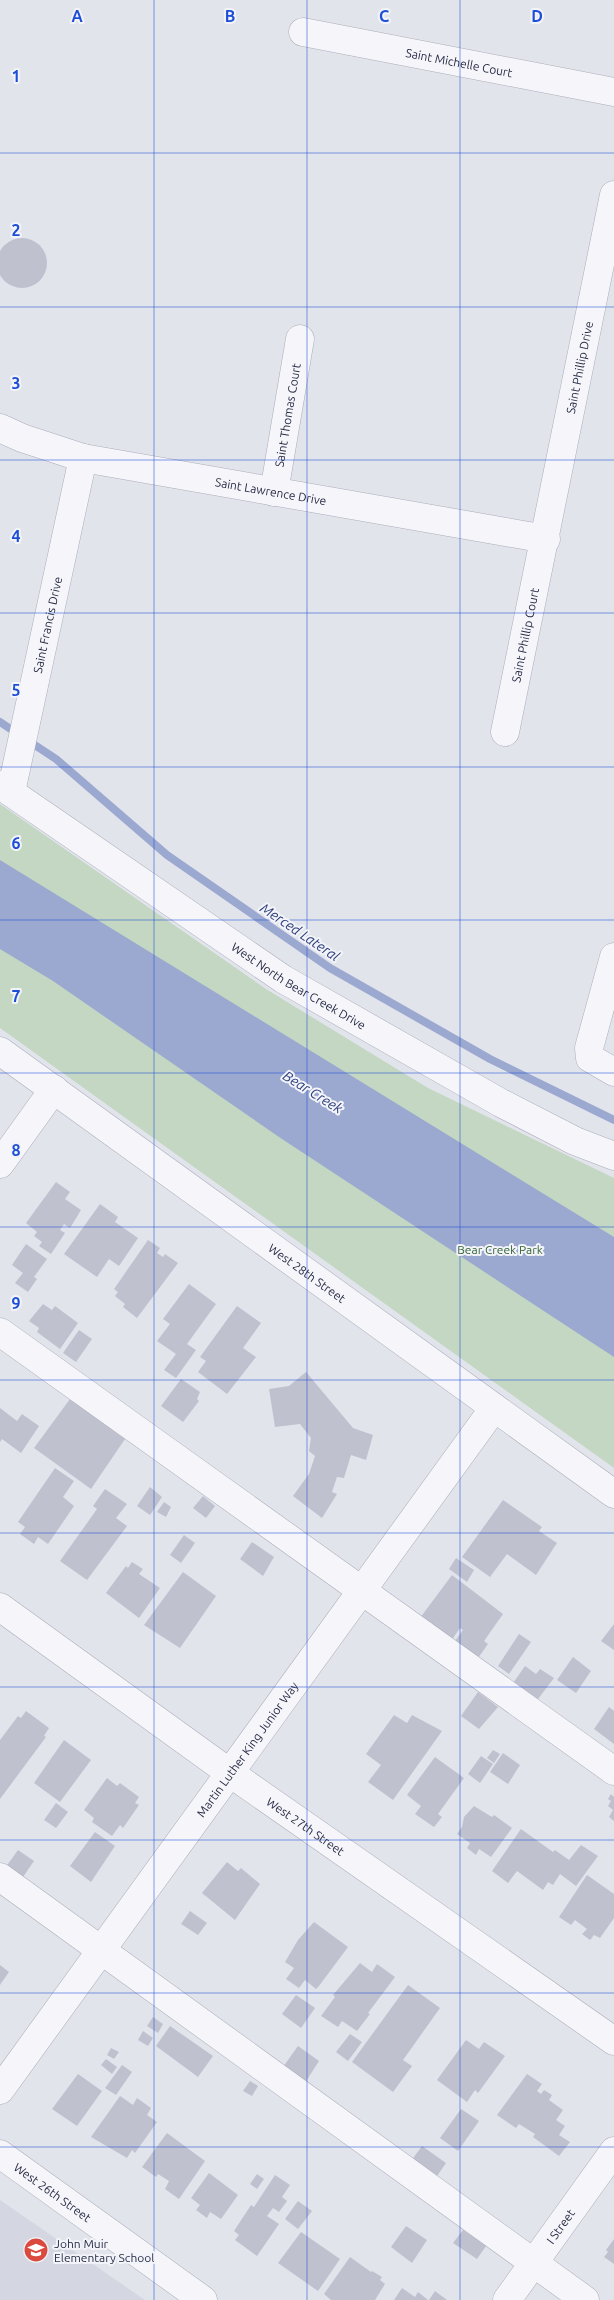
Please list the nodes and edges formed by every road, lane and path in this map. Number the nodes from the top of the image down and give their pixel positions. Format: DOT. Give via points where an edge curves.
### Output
graph roads {
  1 [pos="303,32"];
  2 [pos="614,92"];
  3 [pos="614,195"];
  4 [pos="300,338"];
  5 [pos="0,428"];
  6 [pos="82,458"];
  7 [pos="274,492"];
  8 [pos="546,539"];
  9 [pos="505,732"];
  10 [pos="8,783"];
  11 [pos="614,957"];
  12 [pos="0,1052"];
  13 [pos="614,1072"];
  14 [pos="54,1089"];
  15 [pos="614,1156"];
  16 [pos="0,1164"];
  17 [pos="0,1332"];
  18 [pos="494,1408"];
  19 [pos="614,1494"];
  20 [pos="362,1590"];
  21 [pos="0,1607"];
  22 [pos="614,1771"];
  23 [pos="230,1773"];
  24 [pos="0,1877"];
  25 [pos="102,1950"];
  26 [pos="614,2041"];
  27 [pos="0,2090"];
  28 [pos="614,2151"];
  29 [pos="0,2154"];
  30 [pos="533,2263"];
  31 [pos="203,2300"];
  32 [pos="507,2300"];
  33 [pos="585,2300"];
  1 -- 2 [label="street, Saint Michelle Court"];
  3 -- 8 [label="street, Saint Phillip Drive"];
  4 -- 7 [label="street, Saint Thomas Court"];
  5 -- 6 [label="street, Saint Lawrence Drive"];
  6 -- 7 [label="street, Saint Lawrence Drive"];
  6 -- 10 [label="street, Saint Francis Drive"];
  7 -- 8 [label="street, Saint Lawrence Drive"];
  8 -- 9 [label="street, Saint Phillip Court"];
  10 -- 15 [label="street, West North Bear Creek Drive" via="283,979 501,1103 575,1141"];
  11 -- 13 [label="street" via="589,1048 590,1058"];
  12 -- 14 [label="street, West 28th Street"];
  14 -- 16 [label="street"];
  14 -- 18 [label="street, West 28th Street"];
  17 -- 20 [label="street"];
  18 -- 19 [label="street, West 28th Street"];
  18 -- 20 [label="street, Martin Luther King Junior Way"];
  20 -- 22 [label="street"];
  20 -- 23 [label="street, Martin Luther King Junior Way"];
  21 -- 23 [label="street, West 27th Street"];
  23 -- 25 [label="street, Martin Luther King Junior Way"];
  23 -- 26 [label="street, West 27th Street"];
  24 -- 25 [label="street"];
  25 -- 27 [label="street, Martin Luther King Junior Way"];
  25 -- 30 [label="street"];
  28 -- 30 [label="street, I Street"];
  29 -- 31 [label="street, West 26th Street"];
  30 -- 32 [label="street, I Street"];
  30 -- 33 [label="street"];
}
